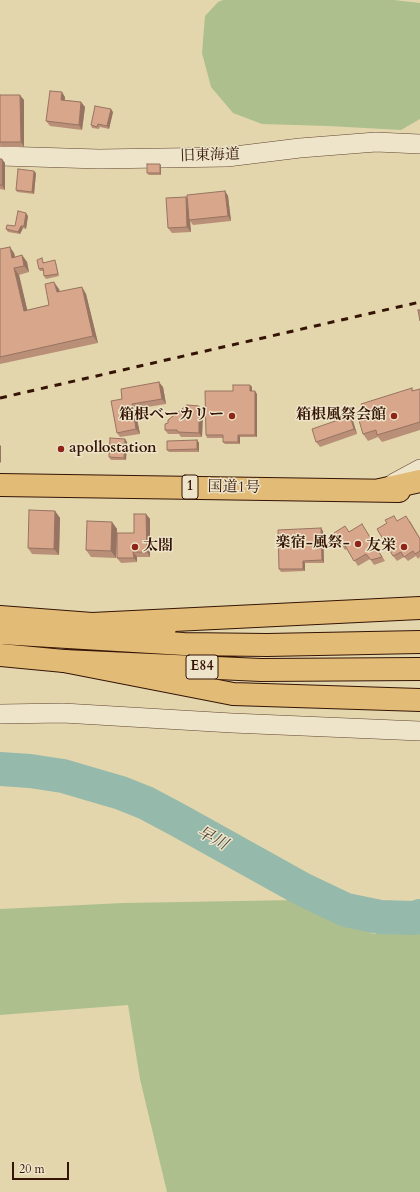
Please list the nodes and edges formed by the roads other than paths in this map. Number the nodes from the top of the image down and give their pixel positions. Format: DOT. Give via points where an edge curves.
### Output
graph roads {
  1 [pos="420,144"];
  2 [pos="0,156"];
  3 [pos="420,468"];
  4 [pos="420,480"];
  5 [pos="0,485"];
  6 [pos="380,490"];
  7 [pos="420,492"];
  8 [pos="420,608"];
  9 [pos="0,617"];
  10 [pos="93,631"];
  11 [pos="0,634"];
  12 [pos="420,642"];
  13 [pos="0,655"];
  14 [pos="64,661"];
  15 [pos="420,669"];
  16 [pos="420,700"];
  17 [pos="0,714"];
  18 [pos="420,731"];
  1 -- 2 [label="street, 旧東海道" via="376,142 300,148 227,158 99,159"];
  3 -- 6 [label="street"];
  4 -- 6 [label="highway"];
  5 -- 6 [label="highway, 国道1号 / 1"];
  6 -- 7 [label="highway, 国道1号 / 1"];
  8 -- 10 [label="highway"];
  9 -- 10 [label="highway"];
  10 -- 11 [label="highway"];
  10 -- 12 [label="highway" via="261,634 340,644"];
  13 -- 14 [label="highway"];
  14 -- 15 [label="highway, E84" via="262,670"];
  14 -- 16 [label="highway" via="233,694"];
  17 -- 18 [label="street" via="63,713"];
}
